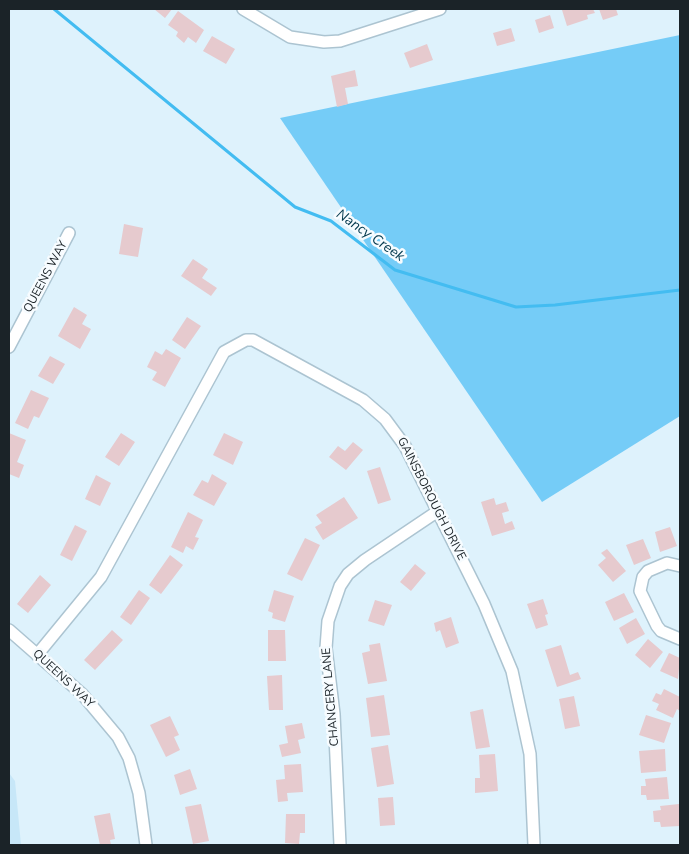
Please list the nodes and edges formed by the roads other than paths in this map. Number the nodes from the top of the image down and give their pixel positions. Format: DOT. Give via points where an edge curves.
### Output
graph roads {
  1 [pos="243,9"];
  2 [pos="440,9"];
  3 [pos="69,233"];
  4 [pos="9,348"];
  5 [pos="438,510"];
  6 [pos="680,566"];
  7 [pos="9,630"];
  8 [pos="680,637"];
  9 [pos="38,655"];
  10 [pos="146,845"];
  11 [pos="340,845"];
  12 [pos="534,845"];
  1 -- 2 [label="street" via="290,37 324,42 340,41"];
  3 -- 4 [label="street, QUEENS WAY"];
  5 -- 9 [label="street, GAINSBOROUGH DRIVE" via="405,446 386,419 363,400 271,349 246,340 224,352 100,577"];
  5 -- 11 [label="street, CHANCERY LANE" via="358,565 334,598 326,648 334,714"];
  5 -- 12 [label="street, GAINSBOROUGH DRIVE" via="484,604 512,671 530,754"];
  6 -- 8 [label="street" via="667,564 648,571 640,591 661,631"];
  7 -- 9 [label="street, QUEENS WAY"];
  9 -- 10 [label="street, QUEENS WAY" via="82,694 118,737 129,758 139,793"];
}
